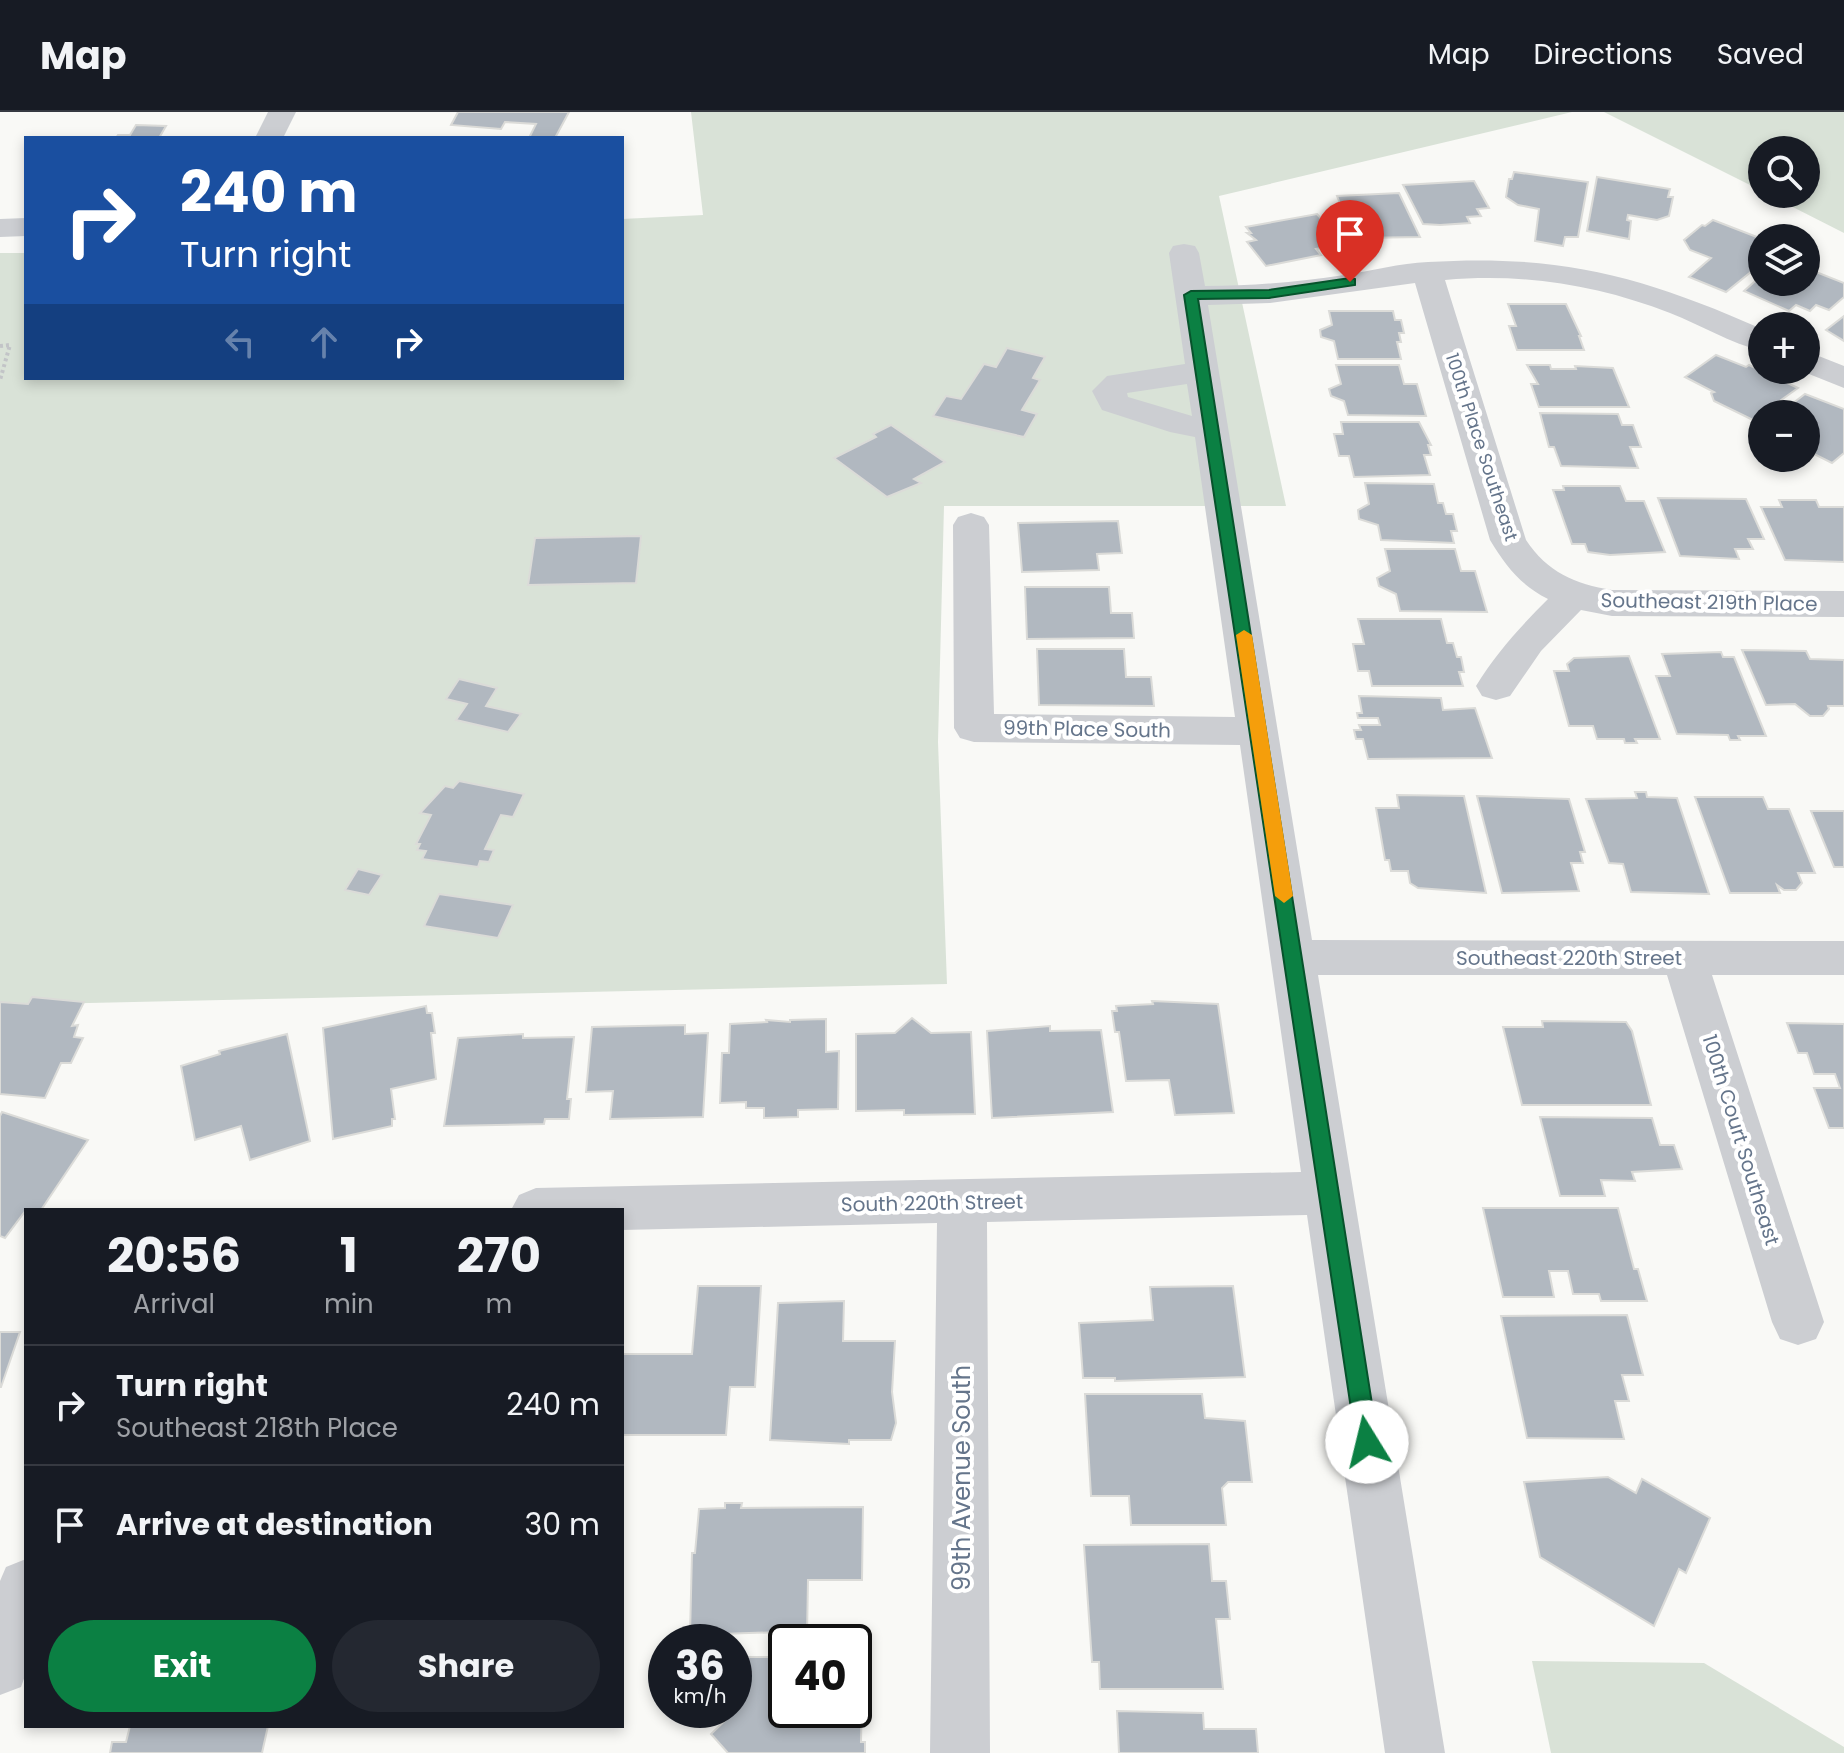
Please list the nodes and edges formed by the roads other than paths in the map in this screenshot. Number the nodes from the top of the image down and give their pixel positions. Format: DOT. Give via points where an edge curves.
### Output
graph roads {
  1 [pos="282,112"];
  2 [pos="270,136"];
  3 [pos="24,227"];
  4 [pos="0,228"];
  5 [pos="1427,271"];
  6 [pos="1748,335"];
  7 [pos="1820,367"];
  8 [pos="1203,372"];
  9 [pos="1844,378"];
  10 [pos="1212,429"];
  11 [pos="971,525"];
  12 [pos="1573,596"];
  13 [pos="1844,604"];
  14 [pos="1496,686"];
  15 [pos="1259,731"];
  16 [pos="1294,957"];
  17 [pos="1684,958"];
  18 [pos="1844,958"];
  19 [pos="1328,1193"];
  20 [pos="962,1203"];
  21 [pos="624,1209"];
  22 [pos="1798,1322"];
  23 [pos="24,1593"];
  24 [pos="0,1666"];
  25 [pos="960,1753"];
  26 [pos="1415,1753"];
  1 -- 2 [label="street"];
  3 -- 4 [label="street"];
  5 -- 6 [label="street" via="1491,268 1609,282 1674,301"];
  5 -- 8 [label="street" via="1269,294 1187,274"];
  5 -- 12 [label="street, 100th Place Southeast" via="1508,540 1523,564"];
  7 -- 9 [label="street"];
  8 -- 10 [label="street"];
  8 -- 10 [label="street" via="1119,383 1109,391 1114,403"];
  10 -- 15 [label="street"];
  11 -- 15 [label="street, 99th Place South" via="974,728"];
  12 -- 13 [label="street, Southeast 219th Place" via="1612,603"];
  12 -- 14 [label="street" via="1527,642"];
  15 -- 16 [label="street"];
  16 -- 17 [label="street, Southeast 220th Street"];
  16 -- 19 [label="street"];
  17 -- 18 [label="street, Southeast 220th Street"];
  17 -- 22 [label="street, 100th Court Southeast"];
  19 -- 20 [label="street, South 220th Street"];
  19 -- 26 [label="street"];
  20 -- 21 [label="street, South 220th Street"];
  20 -- 25 [label="street, 99th Avenue South"];
  23 -- 24 [label="street"];
}
